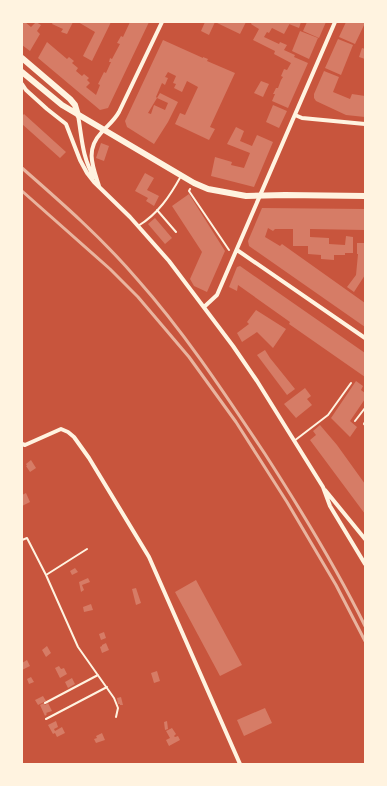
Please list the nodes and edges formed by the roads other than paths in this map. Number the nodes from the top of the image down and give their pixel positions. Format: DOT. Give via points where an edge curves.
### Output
graph roads {
  1 [pos="162,22"];
  2 [pos="336,22"];
  3 [pos="22,58"];
  4 [pos="22,72"];
  5 [pos="22,84"];
  6 [pos="78,115"];
  7 [pos="295,115"];
  8 [pos="365,124"];
  9 [pos="104,130"];
  10 [pos="181,175"];
  11 [pos="100,186"];
  12 [pos="261,196"];
  13 [pos="365,196"];
  14 [pos="157,210"];
  15 [pos="138,226"];
  16 [pos="176,232"];
  17 [pos="236,252"];
  18 [pos="204,307"];
  19 [pos="365,338"];
  20 [pos="350,383"];
  21 [pos="365,408"];
  22 [pos="355,421"];
  23 [pos="294,441"];
  24 [pos="22,444"];
  25 [pos="323,487"];
  26 [pos="365,539"];
  27 [pos="365,564"];
  28 [pos="240,764"];
  1 -- 9 [label="street" via="119,112"];
  2 -- 7 [label="street"];
  3 -- 6 [label="main road" via="70,99"];
  4 -- 6 [label="main road"];
  5 -- 11 [label="street" via="46,109 66,124 87,174"];
  6 -- 9 [label="main road"];
  6 -- 11 [label="street" via="87,166"];
  7 -- 8 [label="street" via="302,118"];
  7 -- 12 [label="street"];
  9 -- 10 [label="main road"];
  9 -- 11 [label="street" via="95,140 91,153 91,163"];
  10 -- 12 [label="main road" via="208,188"];
  10 -- 14 [label="lane" via="163,205"];
  11 -- 15 [label="street"];
  12 -- 13 [label="main road"];
  12 -- 17 [label="street"];
  14 -- 15 [label="lane"];
  14 -- 16 [label="lane"];
  15 -- 18 [label="street"];
  17 -- 18 [label="street" via="217,295"];
  17 -- 19 [label="street"];
  18 -- 23 [label="street" via="233,346"];
  20 -- 23 [label="lane" via="328,416"];
  21 -- 22 [label="lane"];
  23 -- 25 [label="street"];
  24 -- 28 [label="street" via="62,429 74,438 89,458 150,556"];
  25 -- 26 [label="street"];
  25 -- 27 [label="street" via="330,506"];
}
